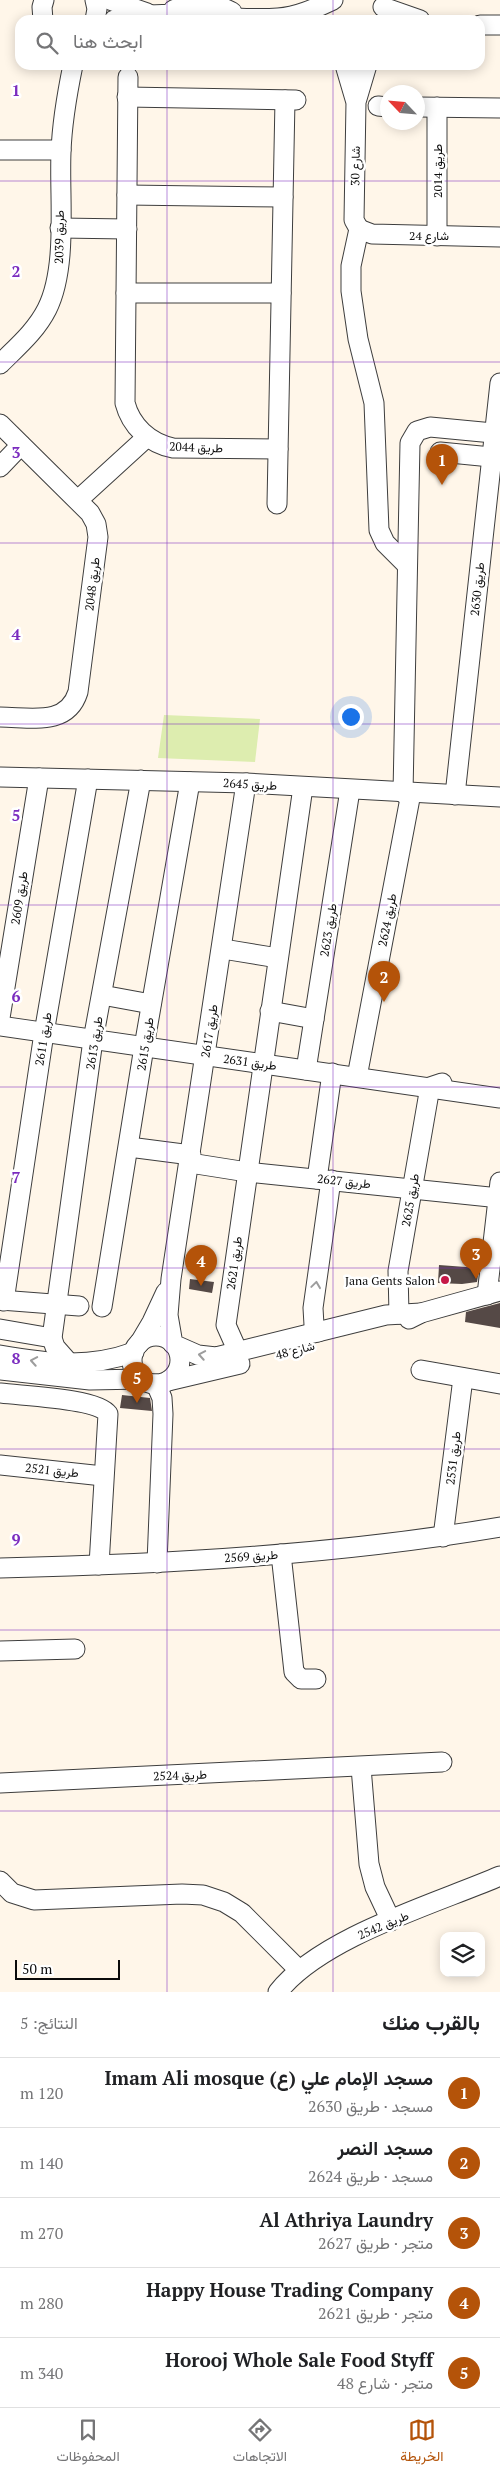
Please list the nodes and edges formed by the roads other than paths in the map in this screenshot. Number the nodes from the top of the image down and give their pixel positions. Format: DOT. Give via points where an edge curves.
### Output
graph roads {
  1 [pos="44,0"];
  2 [pos="95,0"];
  3 [pos="110,0"];
  4 [pos="333,0"];
  5 [pos="383,9"];
  6 [pos="155,14"];
  7 [pos="43,15"];
  8 [pos="96,15"];
  9 [pos="148,15"];
  10 [pos="178,15"];
  11 [pos="294,15"];
  12 [pos="326,15"];
  13 [pos="403,15"];
  14 [pos="485,25"];
  15 [pos="500,25"];
  16 [pos="62,70"];
  17 [pos="71,70"];
  18 [pos="346,70"];
  19 [pos="366,70"];
  20 [pos="128,77"];
  21 [pos="67,90"];
  22 [pos="127,98"];
  23 [pos="356,102"];
  24 [pos="425,107"];
  25 [pos="437,107"];
  26 [pos="500,108"];
  27 [pos="0,150"];
  28 [pos="61,150"];
  29 [pos="127,195"];
  30 [pos="283,197"];
  31 [pos="60,228"];
  32 [pos="127,229"];
  33 [pos="359,230"];
  34 [pos="437,236"];
  35 [pos="500,237"];
  36 [pos="126,293"];
  37 [pos="281,293"];
  38 [pos="0,364"];
  39 [pos="500,383"];
  40 [pos="0,424"];
  41 [pos="496,424"];
  42 [pos="147,437"];
  43 [pos="21,445"];
  44 [pos="278,449"];
  45 [pos="440,452"];
  46 [pos="0,467"];
  47 [pos="493,468"];
  48 [pos="78,500"];
  49 [pos="277,504"];
  50 [pos="407,566"];
  51 [pos="0,717"];
  52 [pos="0,777"];
  53 [pos="39,778"];
  54 [pos="88,779"];
  55 [pos="140,780"];
  56 [pos="190,782"];
  57 [pos="246,782"];
  58 [pos="303,787"];
  59 [pos="350,790"];
  60 [pos="407,793"];
  61 [pos="455,795"];
  62 [pos="500,797"];
  63 [pos="222,949"];
  64 [pos="278,958"];
  65 [pos="102,996"];
  66 [pos="151,1004"];
  67 [pos="270,1011"];
  68 [pos="0,1018"];
  69 [pos="314,1019"];
  70 [pos="0,1026"];
  71 [pos="44,1033"];
  72 [pos="93,1040"];
  73 [pos="144,1047"];
  74 [pos="205,1056"];
  75 [pos="262,1064"];
  76 [pos="306,1070"];
  77 [pos="332,1073"];
  78 [pos="358,1076"];
  79 [pos="500,1086"];
  80 [pos="430,1088"];
  81 [pos="500,1098"];
  82 [pos="129,1147"];
  83 [pos="190,1159"];
  84 [pos="247,1172"];
  85 [pos="324,1180"];
  86 [pos="413,1188"];
  87 [pos="499,1193"];
  88 [pos="171,1279"];
  89 [pos="493,1293"];
  90 [pos="2,1301"];
  91 [pos="57,1306"];
  92 [pos="79,1306"];
  93 [pos="102,1307"];
  94 [pos="421,1313"];
  95 [pos="399,1314"];
  96 [pos="0,1329"];
  97 [pos="318,1332"];
  98 [pos="52,1338"];
  99 [pos="173,1344"];
  100 [pos="136,1348"];
  101 [pos="238,1352"];
  102 [pos="0,1355"];
  103 [pos="70,1364"];
  104 [pos="0,1370"];
  105 [pos="420,1370"];
  106 [pos="463,1378"];
  107 [pos="90,1380"];
  108 [pos="155,1381"];
  109 [pos="500,1384"];
  110 [pos="0,1393"];
  111 [pos="80,1402"];
  112 [pos="0,1465"];
  113 [pos="103,1476"];
  114 [pos="500,1527"];
  115 [pos="443,1537"];
  116 [pos="281,1554"];
  117 [pos="157,1563"];
  118 [pos="98,1565"];
  119 [pos="0,1568"];
  120 [pos="74,1649"];
  121 [pos="0,1651"];
  122 [pos="316,1679"];
  123 [pos="442,1762"];
  124 [pos="361,1767"];
  125 [pos="0,1783"];
  126 [pos="500,1876"];
  127 [pos="0,1881"];
  128 [pos="391,1921"];
  129 [pos="299,1970"];
  130 [pos="278,1992"];
  1 -- 7 [label="street"];
  2 -- 8 [label="street"];
  3 -- 6 [label="street"];
  4 -- 11 [label="street"];
  4 -- 12 [label="street"];
  5 -- 13 [label="street"];
  6 -- 9 [label="street"];
  6 -- 10 [label="street"];
  14 -- 15 [label="street"];
  16 -- 21 [label="street, طريق 2039"];
  17 -- 21 [label="street, طريق 2039"];
  18 -- 23 [label="street, شارع 30"];
  19 -- 23 [label="street, شارع 30"];
  20 -- 22 [label="street, طريق 2044"];
  21 -- 28 [label="street, طريق 2039"];
  22 -- 29 [label="street, طريق 2044"];
  22 -- 30 [label="street" via="290,100"];
  23 -- 33 [label="street, شارع 30" via="354,220"];
  24 -- 25 [label="street"];
  25 -- 26 [label="street"];
  25 -- 34 [label="street, طريق 2014"];
  27 -- 28 [label="street"];
  28 -- 31 [label="street, طريق 2039"];
  29 -- 30 [label="street"];
  29 -- 32 [label="street, طريق 2044"];
  30 -- 37 [label="street"];
  31 -- 32 [label="street"];
  31 -- 38 [label="street, طريق 2039" via="59,272 50,302 37,326"];
  32 -- 36 [label="street, طريق 2044"];
  33 -- 34 [label="street, شارع 24" via="372,234"];
  33 -- 50 [label="street" via="351,266 351,291 358,339 374,403 379,530 385,543"];
  34 -- 35 [label="street, شارع 24"];
  36 -- 37 [label="street"];
  36 -- 42 [label="street, طريق 2044" via="126,402 129,416"];
  37 -- 44 [label="street"];
  39 -- 41 [label="street, طريق 2630"];
  40 -- 43 [label="street, طريق 2048"];
  41 -- 47 [label="street, طريق 2630"];
  41 -- 50 [label="street, طريق 2624" via="430,427 417,431 412,437"];
  42 -- 44 [label="street, طريق 2044" via="161,446 173,448"];
  42 -- 48 [label="street"];
  43 -- 46 [label="street"];
  43 -- 48 [label="street, طريق 2048"];
  44 -- 49 [label="street"];
  45 -- 47 [label="street"];
  47 -- 61 [label="street, طريق 2630"];
  48 -- 51 [label="street, طريق 2048" via="96,524 98,537 74,704 65,713 53,717"];
  50 -- 60 [label="street, طريق 2624"];
  52 -- 53 [label="street, طريق 2645"];
  53 -- 54 [label="street, طريق 2645"];
  53 -- 68 [label="street, طريق 2609"];
  54 -- 55 [label="street, طريق 2645"];
  54 -- 71 [label="street, طريق 2611"];
  55 -- 56 [label="street, طريق 2645"];
  55 -- 65 [label="street, طريق 2613"];
  56 -- 57 [label="street, طريق 2645"];
  56 -- 66 [label="street, طريق 2615"];
  57 -- 58 [label="street, طريق 2645"];
  57 -- 63 [label="street, طريق 2617"];
  58 -- 59 [label="street, طريق 2645"];
  58 -- 64 [label="street, طريق 2621"];
  59 -- 60 [label="street, طريق 2645"];
  59 -- 69 [label="street, طريق 2623"];
  60 -- 61 [label="street, طريق 2645"];
  60 -- 78 [label="street, طريق 2624"];
  61 -- 62 [label="street, طريق 2645"];
  63 -- 64 [label="street"];
  63 -- 74 [label="street, طريق 2617"];
  64 -- 67 [label="street, طريق 2621"];
  65 -- 66 [label="street"];
  65 -- 72 [label="street, طريق 2613"];
  66 -- 73 [label="street, طريق 2615"];
  67 -- 69 [label="street"];
  67 -- 75 [label="street, طريق 2621"];
  69 -- 76 [label="street, طريق 2623"];
  70 -- 71 [label="street, طريق 2631"];
  71 -- 72 [label="street, طريق 2631"];
  71 -- 90 [label="street, طريق 2611"];
  72 -- 73 [label="street, طريق 2631"];
  72 -- 91 [label="street, طريق 2613"];
  73 -- 74 [label="street, طريق 2631"];
  73 -- 82 [label="street, طريق 2615"];
  74 -- 75 [label="street, طريق 2631"];
  74 -- 83 [label="street, طريق 2617"];
  75 -- 76 [label="street, طريق 2631"];
  75 -- 84 [label="street, طريق 2621"];
  76 -- 77 [label="street, طريق 2631"];
  77 -- 78 [label="street, طريق 2631"];
  77 -- 85 [label="street"];
  78 -- 80 [label="street, طريق 2631"];
  79 -- 80 [label="street" via="462,1081"];
  80 -- 81 [label="street, طريق 2631"];
  80 -- 86 [label="street, طريق 2625"];
  82 -- 83 [label="street, طريق 2627"];
  82 -- 93 [label="street, طريق 2615"];
  83 -- 84 [label="street, طريق 2627"];
  83 -- 88 [label="street, طريق 2617"];
  84 -- 85 [label="street, طريق 2627"];
  84 -- 101 [label="street, طريق 2621" via="226,1325"];
  85 -- 86 [label="street, طريق 2627"];
  97 -- 85 [label="street, one-way" via="313,1308"];
  86 -- 87 [label="street, طريق 2627"];
  86 -- 95 [label="street, طريق 2625" via="398,1271"];
  87 -- 89 [label="street, طريق 2627"];
  88 -- 99 [label="street, طريق 2617" via="168,1315"];
  88 -- 100 [label="street, طريق 2617" via="152,1322"];
  89 -- 94 [label="street, شارع 48"];
  90 -- 91 [label="street"];
  91 -- 92 [label="street"];
  91 -- 98 [label="street, طريق 2613"];
  94 -- 95 [label="street, شارع 48"];
  94 -- 108 [label="street, شارع 48" via="388,1326"];
  95 -- 97 [label="street, شارع 48"];
  96 -- 98 [label="street"];
  97 -- 101 [label="street, شارع 48"];
  98 -- 103 [label="street" via="54,1347"];
  99 -- 100 [label="street" via="160,1336 152,1336"];
  101 -- 99 [label="street, شارع 48, one-way" via="207,1357"];
  99 -- 108 [label="street" via="178,1350 178,1370"];
  100 -- 103 [label="street" via="108,1360"];
  100 -- 108 [label="street" via="133,1367"];
  103 -- 102 [label="street, one-way"];
  104 -- 107 [label="street, شارع 48"];
  105 -- 106 [label="street"];
  106 -- 109 [label="street"];
  106 -- 115 [label="street, طريق 2531"];
  107 -- 108 [label="street, شارع 48"];
  107 -- 111 [label="street"];
  108 -- 117 [label="street" via="162,1398 163,1414"];
  110 -- 111 [label="street"];
  111 -- 113 [label="street" via="100,1407 108,1414"];
  112 -- 113 [label="street, طريق 2521"];
  113 -- 118 [label="street"];
  114 -- 115 [label="street, طريق 2569"];
  115 -- 116 [label="street, طريق 2569"];
  116 -- 117 [label="street, طريق 2569"];
  116 -- 122 [label="street" via="294,1672 301,1679"];
  117 -- 118 [label="street, طريق 2569"];
  118 -- 119 [label="street, طريق 2569"];
  120 -- 121 [label="street"];
  123 -- 124 [label="street, طريق 2524"];
  124 -- 125 [label="street, طريق 2524"];
  124 -- 128 [label="street" via="369,1864 375,1887"];
  126 -- 128 [label="street, طريق 2542"];
  127 -- 129 [label="street" via="12,1893 34,1900 182,1894 214,1898 242,1913"];
  128 -- 129 [label="street, طريق 2542" via="348,1940"];
  129 -- 130 [label="street, طريق 2542"];
}
